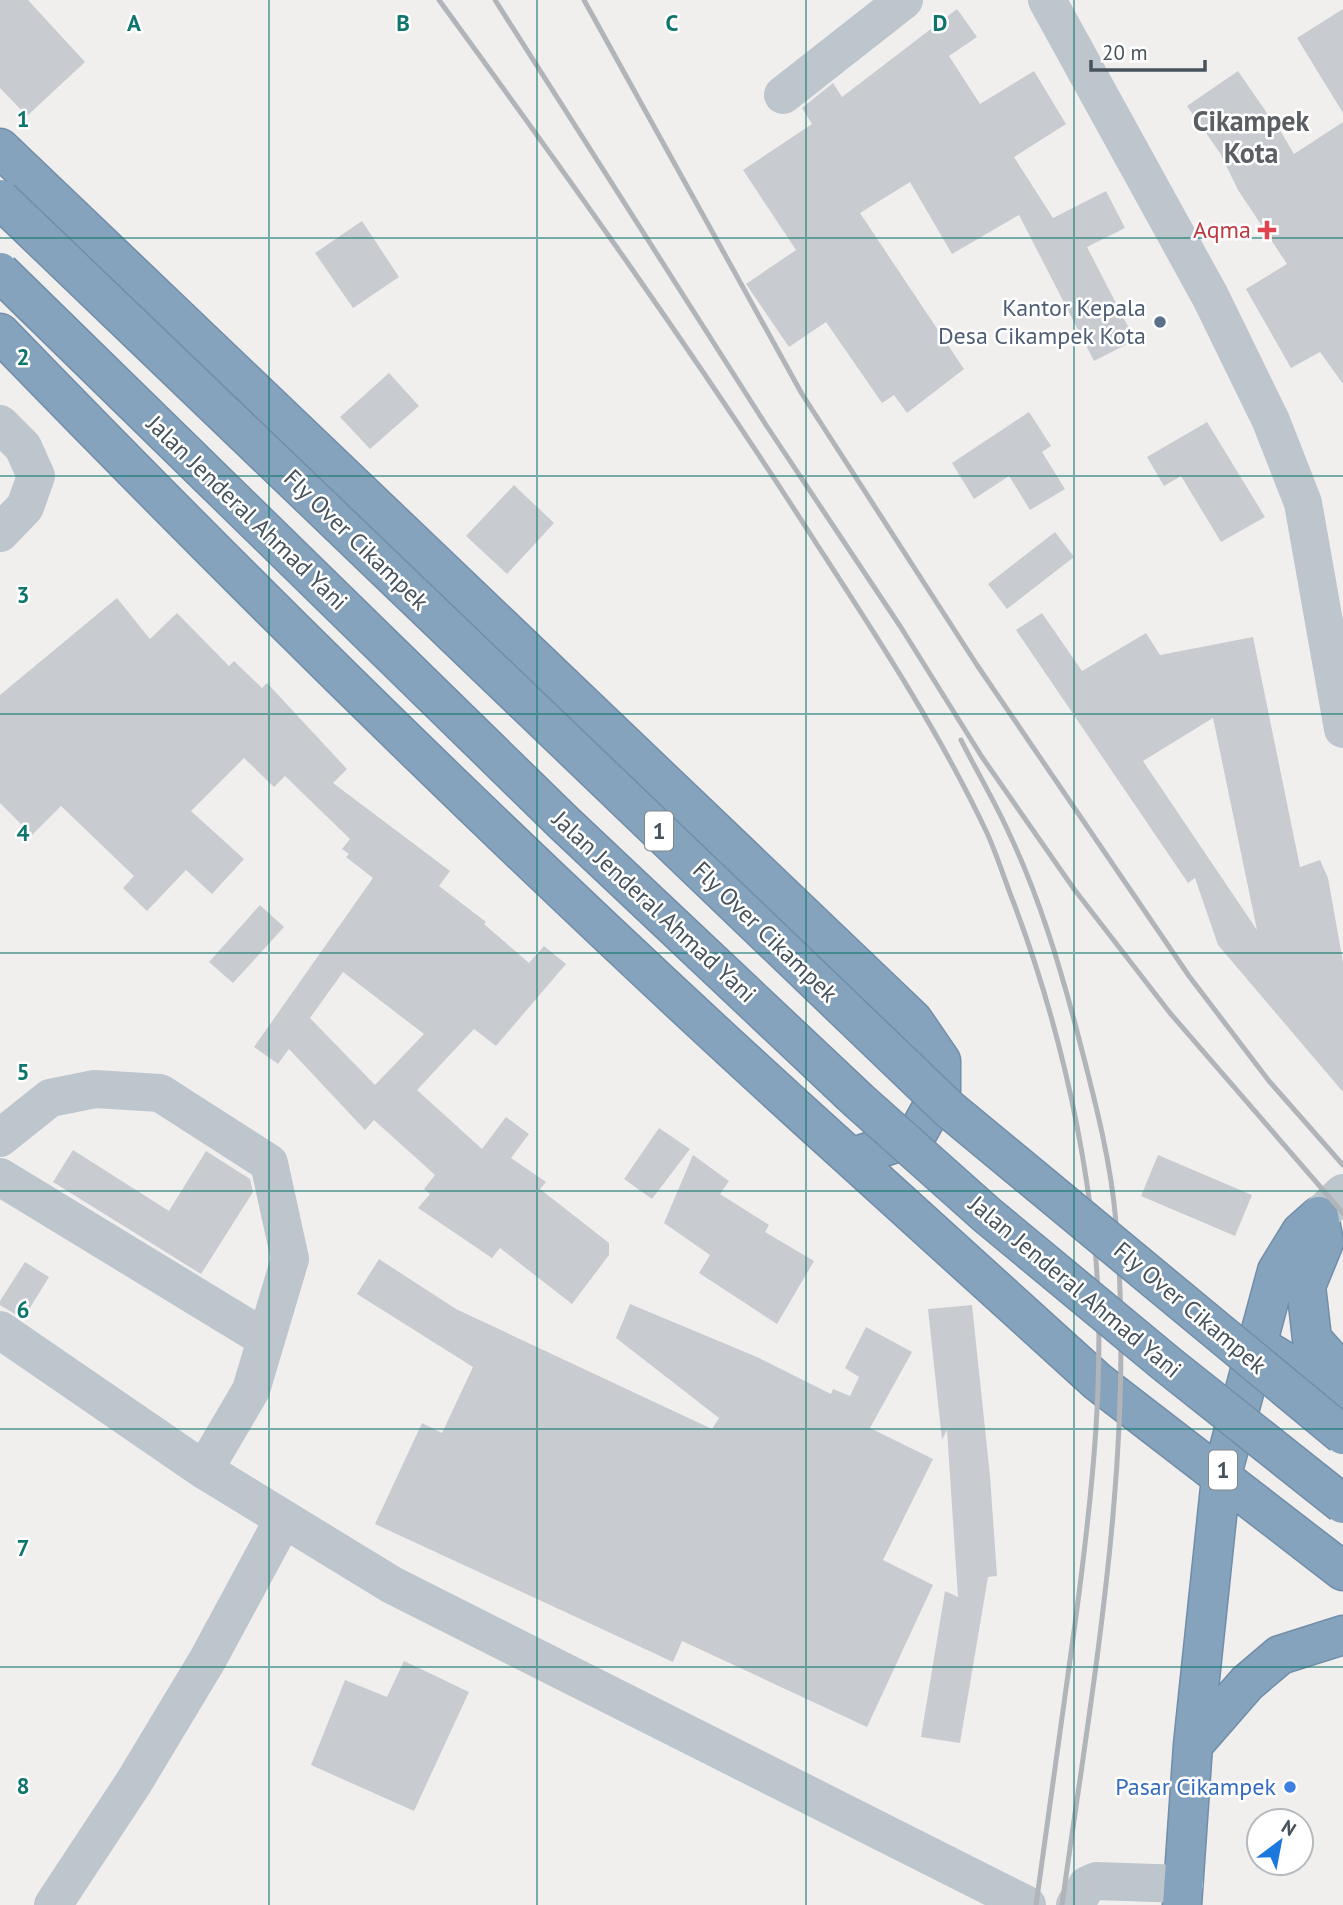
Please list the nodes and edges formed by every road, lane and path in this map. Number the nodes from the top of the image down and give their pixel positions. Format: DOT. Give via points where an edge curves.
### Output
graph roads {
  1 [pos="904,0"];
  2 [pos="1047,0"];
  3 [pos="783,95"];
  4 [pos="0,148"];
  5 [pos="0,199"];
  6 [pos="0,272"];
  7 [pos="0,333"];
  8 [pos="0,424"];
  9 [pos="0,533"];
  10 [pos="1328,560"];
  11 [pos="1343,729"];
  12 [pos="0,1138"];
  13 [pos="851,1158"];
  14 [pos="0,1177"];
  15 [pos="1331,1204"];
  16 [pos="0,1330"];
  17 [pos="266,1339"];
  18 [pos="1256,1344"];
  19 [pos="1343,1374"];
  20 [pos="1343,1397"];
  21 [pos="1343,1434"];
  22 [pos="204,1470"];
  23 [pos="1221,1478"];
  24 [pos="1343,1504"];
  25 [pos="283,1520"];
  26 [pos="1343,1571"];
  27 [pos="1343,1635"];
  28 [pos="1193,1745"];
  29 [pos="1183,1894"];
  30 [pos="53,1905"];
  31 [pos="1027,1905"];
  32 [pos="1075,1905"];
  1 -- 3 [label="street"];
  2 -- 10 [label="street" via="1210,296 1271,421"];
  4 -- 13 [label="highway" via="913,1020 941,1061 942,1091 916,1136"];
  5 -- 21 [label="highway, Fly Over Cikampek / 1, bridge" via="948,1109"];
  6 -- 24 [label="highway, Jalan Jenderal Ahmad Yani / 1, bridge" via="564,823 859,1101 998,1224"];
  7 -- 13 [label="highway" via="193,533 470,803 668,993"];
  8 -- 9 [label="street" via="23,447 36,476 26,507"];
  10 -- 11 [label="street"];
  12 -- 17 [label="street" via="50,1098 95,1089 160,1093 269,1163 290,1259"];
  13 -- 23 [label="highway" via="1098,1382"];
  14 -- 17 [label="street"];
  15 -- 18 [label="highway, 1" via="1301,1232 1277,1271"];
  15 -- 19 [label="highway" via="1324,1242 1306,1286 1312,1339"];
  16 -- 22 [label="street"];
  17 -- 22 [label="street" via="251,1390"];
  18 -- 20 [label="highway"];
  18 -- 23 [label="highway, 1"];
  22 -- 25 [label="street"];
  23 -- 26 [label="highway"];
  23 -- 28 [label="highway, 1"];
  25 -- 30 [label="street" via="208,1659"];
  25 -- 31 [label="street" via="392,1585"];
  27 -- 28 [label="highway" via="1279,1655 1247,1683"];
  28 -- 29 [label="highway, 1"];
  29 -- 32 [label="street" via="1096,1881 1087,1885"];
}
